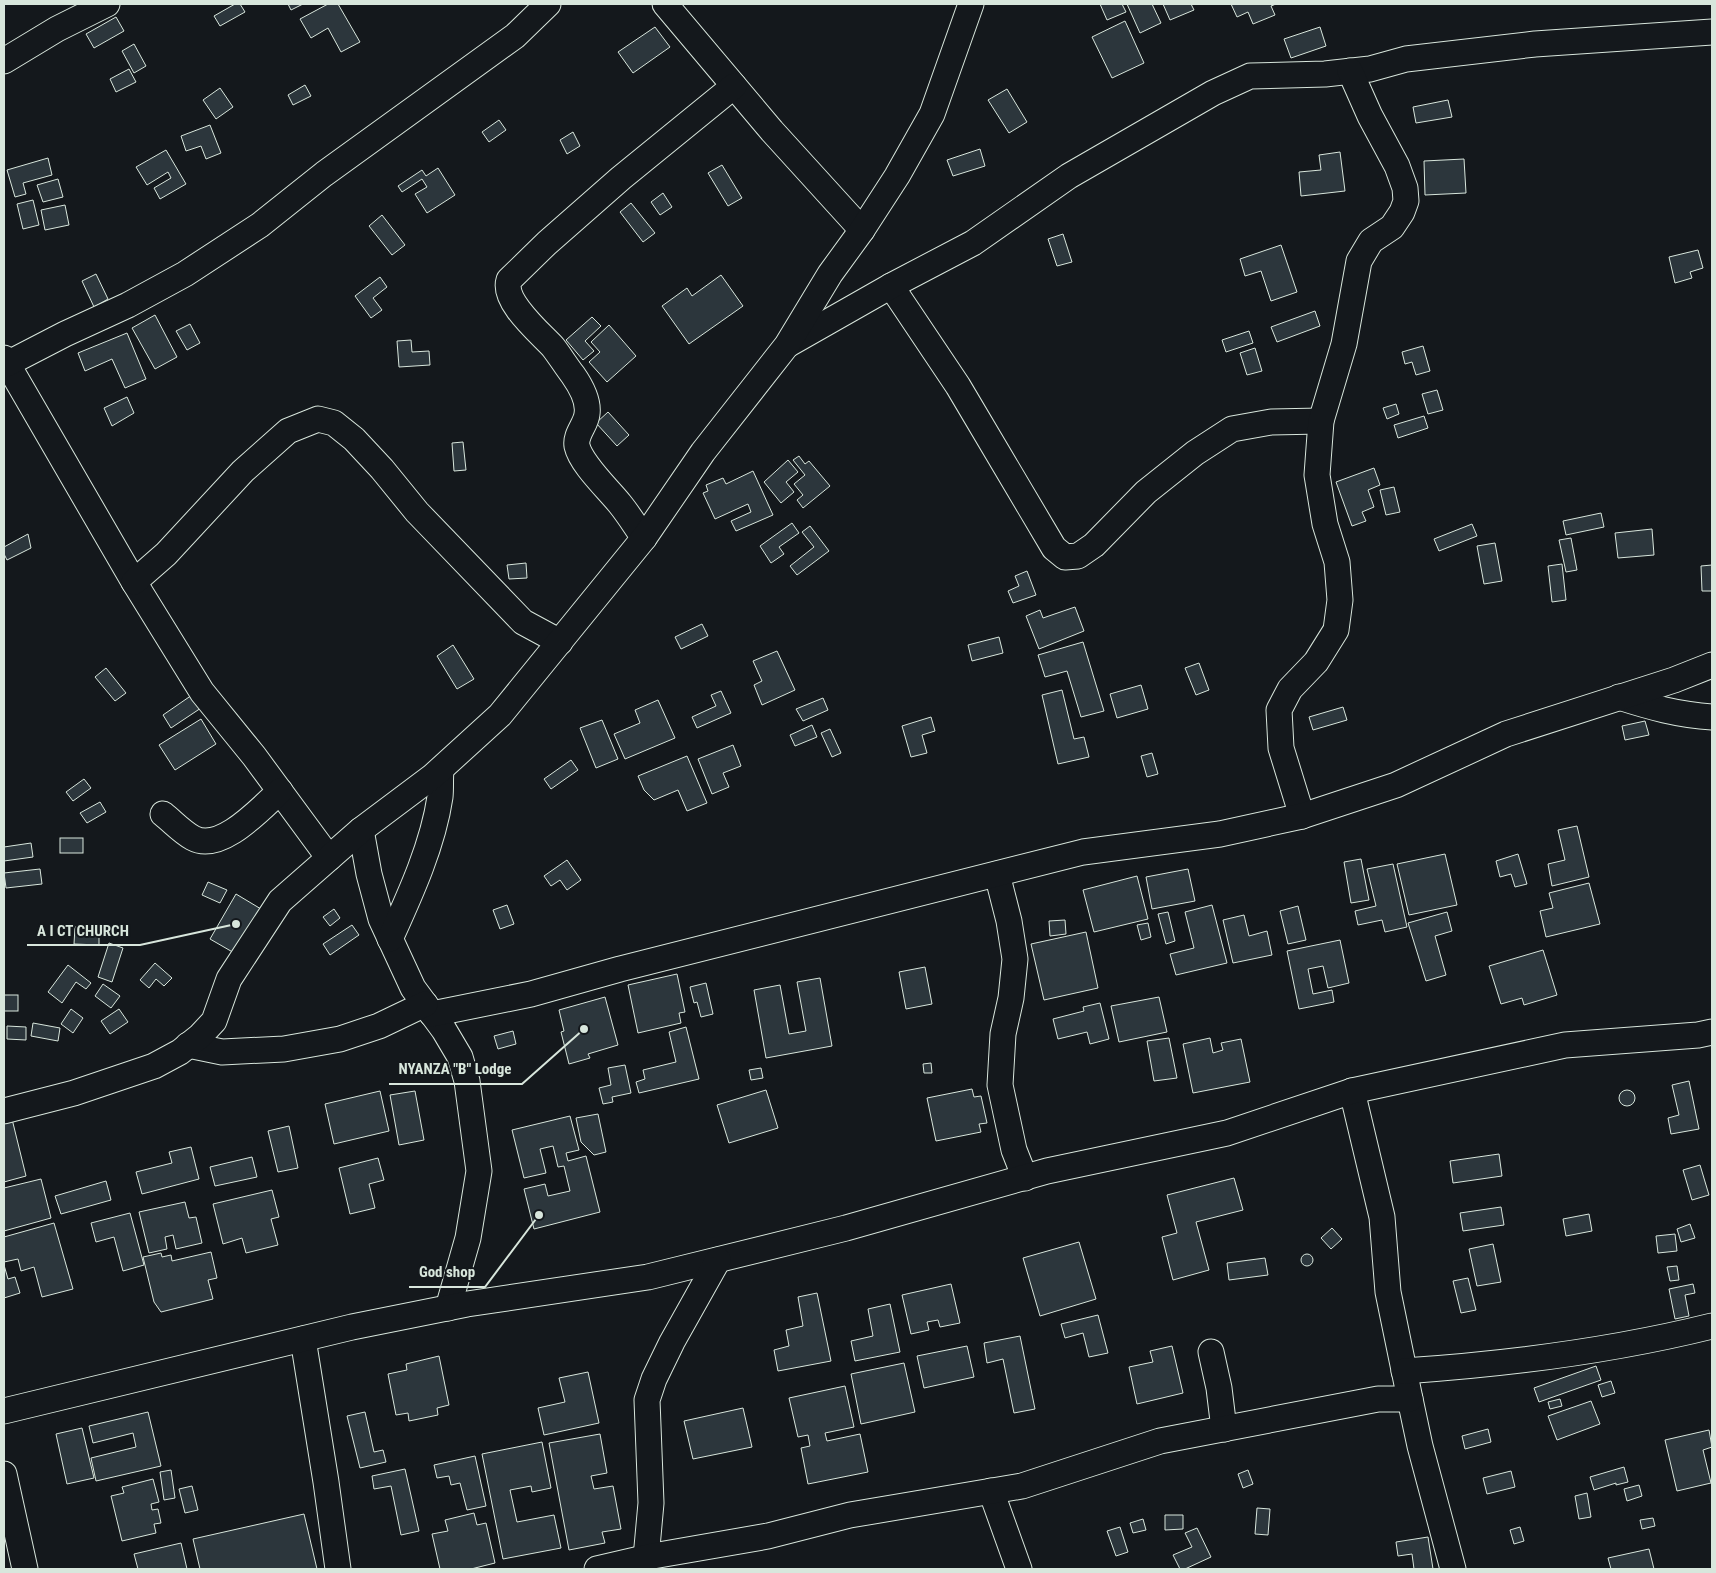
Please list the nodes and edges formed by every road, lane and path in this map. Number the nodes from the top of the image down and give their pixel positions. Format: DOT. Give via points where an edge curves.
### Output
graph roads {
  1 [pos="106,4"];
  2 [pos="548,4"];
  3 [pos="665,4"];
  4 [pos="971,4"];
  5 [pos="1712,32"];
  6 [pos="4,61"];
  7 [pos="1350,71"];
  8 [pos="734,86"];
  9 [pos="862,230"];
  10 [pos="891,286"];
  11 [pos="787,345"];
  12 [pos="5,361"];
  13 [pos="1321,421"];
  14 [pos="644,538"];
  15 [pos="134,582"];
  16 [pos="560,642"];
  17 [pos="1712,665"];
  18 [pos="1619,697"];
  19 [pos="1712,717"];
  20 [pos="441,770"];
  21 [pos="280,791"];
  22 [pos="163,814"];
  23 [pos="1302,816"];
  24 [pos="361,830"];
  25 [pos="329,858"];
  26 [pos="996,874"];
  27 [pos="390,939"];
  28 [pos="428,1009"];
  29 [pos="1712,1032"];
  30 [pos="188,1045"];
  31 [pos="1352,1091"];
  32 [pos="4,1111"];
  33 [pos="1025,1178"];
  34 [pos="718,1260"];
  35 [pos="448,1308"];
  36 [pos="1712,1326"];
  37 [pos="303,1339"];
  38 [pos="1211,1352"];
  39 [pos="1404,1371"];
  40 [pos="1410,1399"];
  41 [pos="4,1411"];
  42 [pos="1224,1429"];
  43 [pos="4,1474"];
  44 [pos="991,1491"];
  45 [pos="651,1561"];
  46 [pos="25,1569"];
  47 [pos="338,1569"];
  48 [pos="597,1569"];
  49 [pos="1019,1569"];
  50 [pos="1453,1569"];
  1 -- 6 [label="street"];
  2 -- 12 [label="street" via="515,36 324,174 260,225 185,274 128,305"];
  3 -- 8 [label="street"];
  4 -- 9 [label="street" via="932,114"];
  5 -- 7 [label="street" via="1535,44 1406,59"];
  7 -- 10 [label="street" via="1242,79 1069,176 973,243"];
  7 -- 13 [label="street" via="1397,166 1406,201 1392,227 1371,241 1358,262 1344,344"];
  8 -- 9 [label="street"];
  8 -- 14 [label="street" via="547,243 509,280 507,286 517,307 578,382 587,414 577,445 584,462"];
  9 -- 11 [label="street" via="830,274"];
  10 -- 11 [label="street"];
  10 -- 13 [label="street" via="958,386 1054,548 1065,556 1078,556 1094,545 1146,492 1196,452 1232,429 1271,422"];
  11 -- 14 [label="street" via="703,452"];
  12 -- 15 [label="street"];
  13 -- 23 [label="street" via="1317,475 1325,524 1337,562 1340,600 1336,630 1316,662 1290,689 1279,710 1281,748"];
  14 -- 16 [label="street"];
  15 -- 16 [label="street" via="166,554 243,471 288,431 318,419 334,424 354,439 417,512 523,622"];
  15 -- 21 [label="street" via="202,692"];
  16 -- 20 [label="street" via="500,715"];
  17 -- 18 [label="street"];
  18 -- 19 [label="street" via="1656,709"];
  18 -- 23 [label="street" via="1506,734 1396,786"];
  20 -- 24 [label="street"];
  20 -- 27 [label="street" via="434,824 422,863"];
  21 -- 22 [label="street" via="224,837 210,842 194,839"];
  21 -- 25 [label="street"];
  23 -- 26 [label="street" via="1220,834 1083,852"];
  24 -- 25 [label="street"];
  24 -- 27 [label="street" via="369,874"];
  25 -- 30 [label="street" via="280,901 229,979 214,1021"];
  26 -- 28 [label="street" via="531,994"];
  26 -- 33 [label="street" via="1015,959 1003,1034 1000,1085 1014,1150"];
  27 -- 28 [label="street" via="413,988"];
  28 -- 30 [label="street" via="340,1039 284,1049 222,1052"];
  28 -- 35 [label="street" via="460,1057 467,1082 479,1171 468,1238"];
  29 -- 31 [label="street" via="1565,1045"];
  30 -- 32 [label="street" via="154,1066 74,1093"];
  31 -- 33 [label="street" via="1227,1132"];
  31 -- 39 [label="street" via="1382,1217 1388,1292"];
  33 -- 34 [label="street"];
  34 -- 35 [label="street" via="648,1277"];
  34 -- 45 [label="street" via="672,1342 647,1400"];
  35 -- 37 [label="street"];
  36 -- 39 [label="street" via="1548,1358"];
  37 -- 41 [label="street"];
  37 -- 47 [label="street"];
  38 -- 42 [label="street"];
  39 -- 40 [label="street"];
  40 -- 42 [label="street" via="1378,1399"];
  40 -- 50 [label="street"];
  42 -- 44 [label="street" via="1160,1441 1022,1486"];
  43 -- 46 [label="street"];
  44 -- 45 [label="street" via="850,1515"];
  44 -- 49 [label="street"];
  45 -- 48 [label="street"];
}
